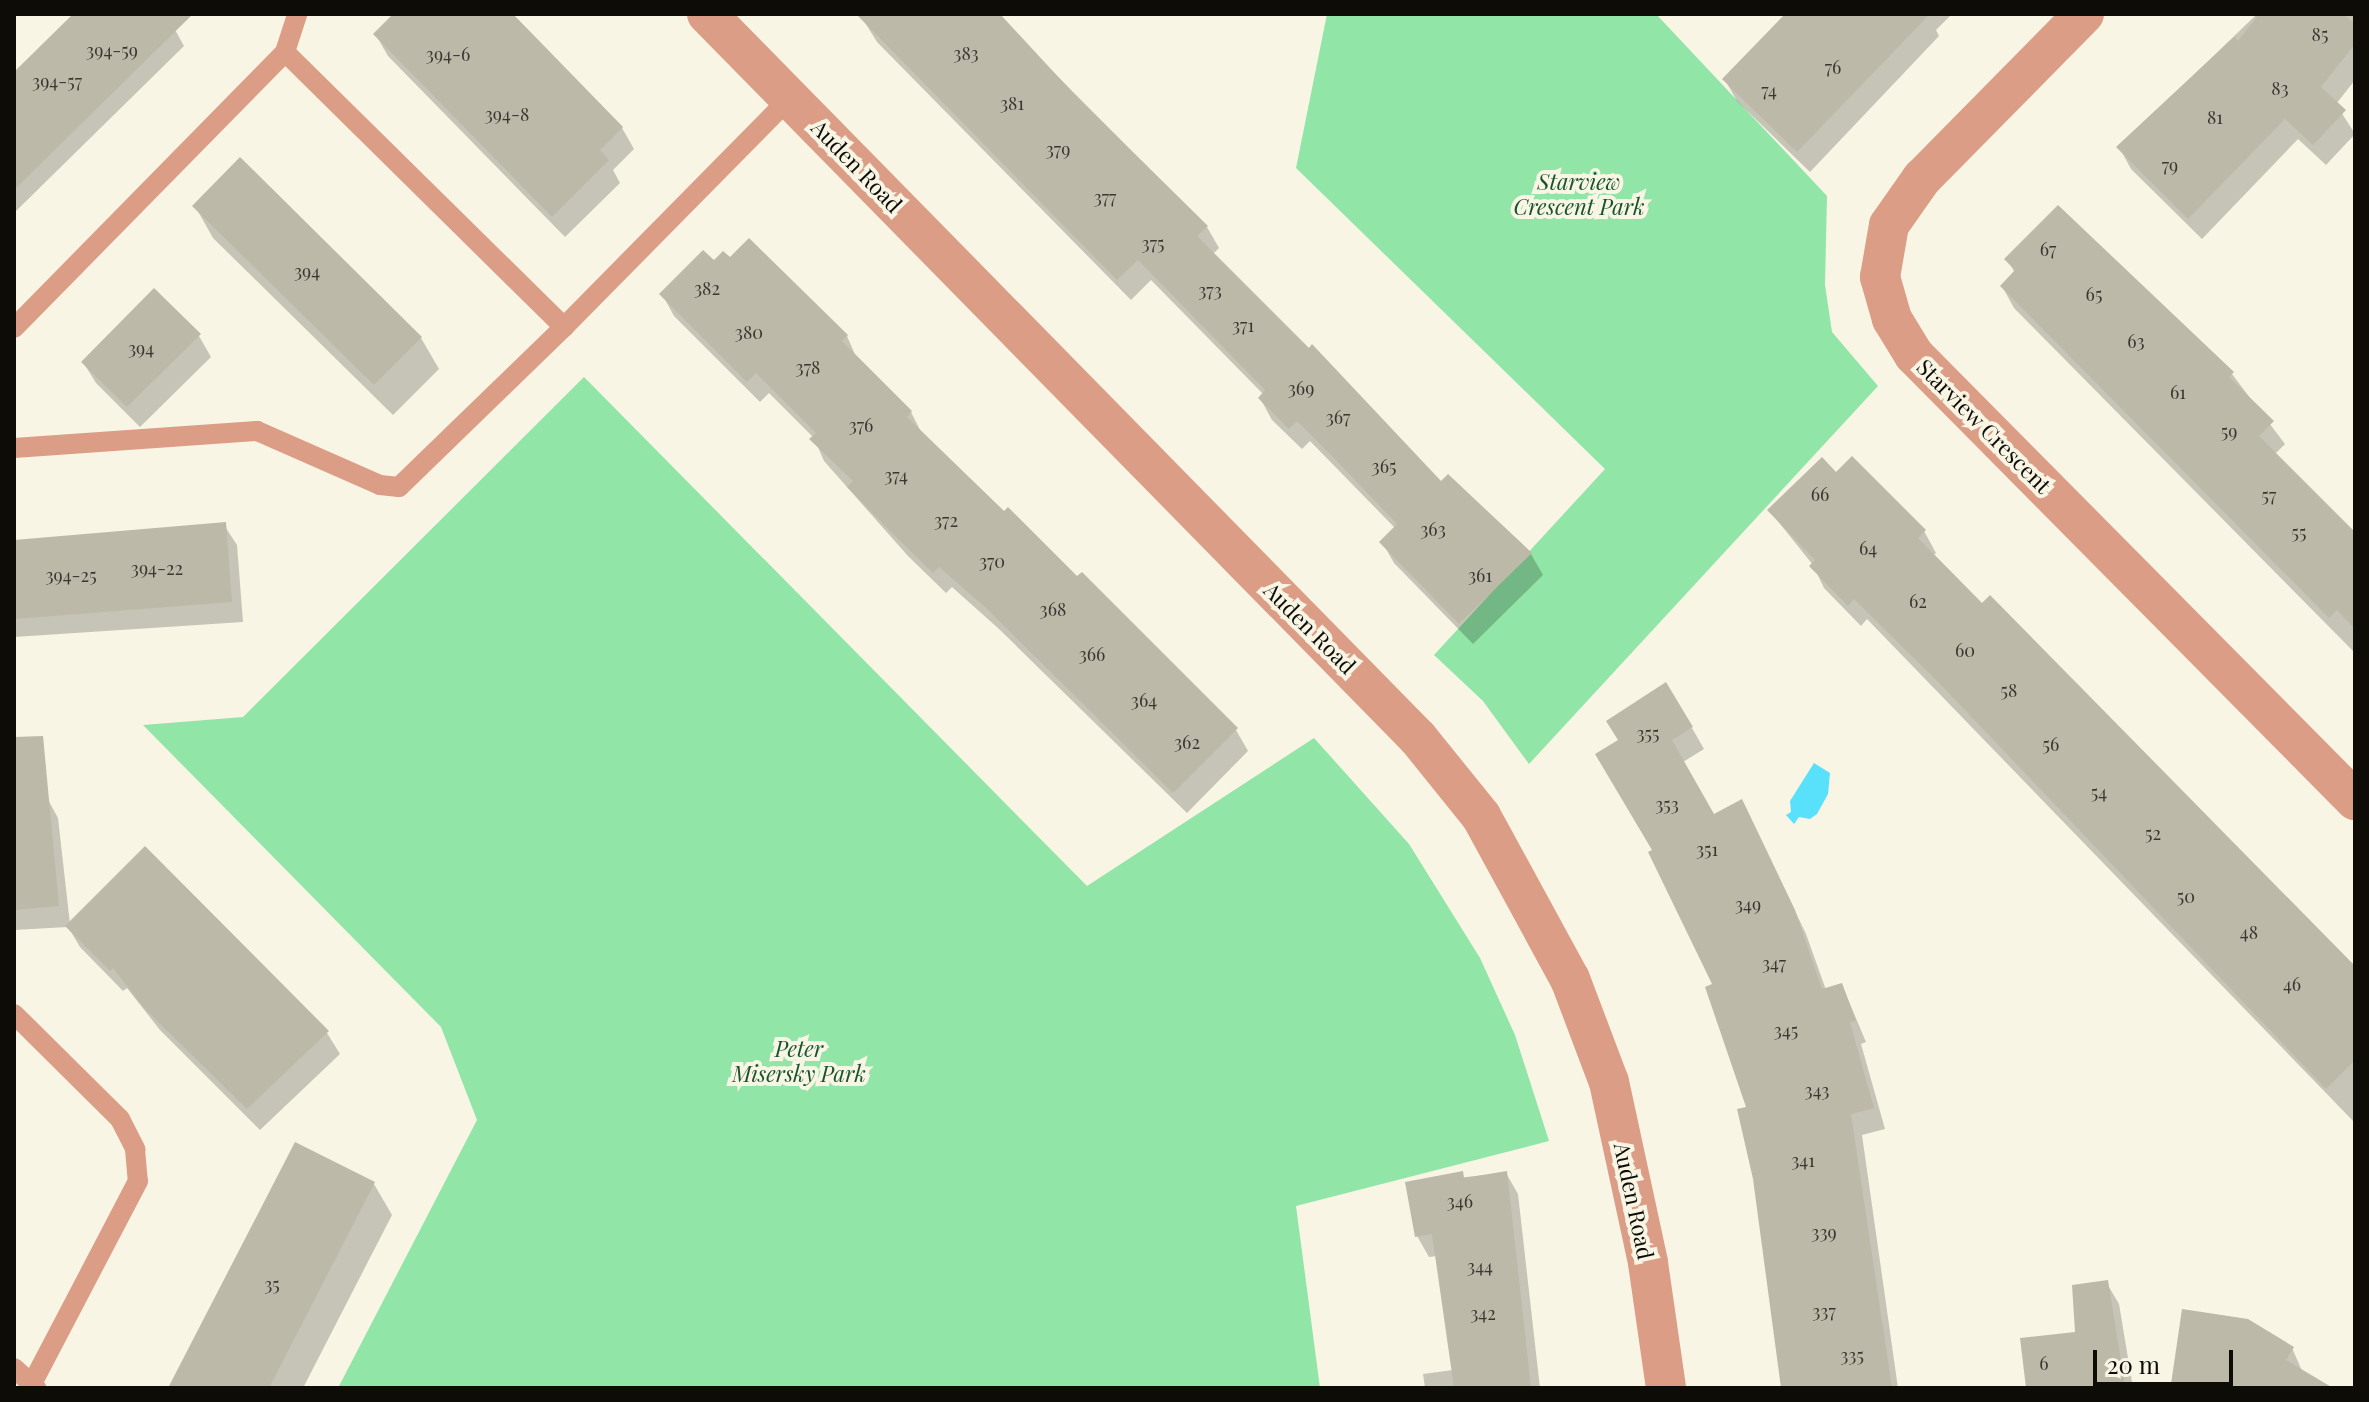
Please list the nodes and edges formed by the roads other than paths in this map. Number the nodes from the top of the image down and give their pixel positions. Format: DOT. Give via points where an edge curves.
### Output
graph roads {
  1 [pos="297,14"];
  2 [pos="707,14"];
  3 [pos="2084,14"];
  4 [pos="285,52"];
  5 [pos="790,98"];
  6 [pos="564,327"];
  7 [pos="14,328"];
  8 [pos="14,448"];
  9 [pos="2355,800"];
  10 [pos="14,1014"];
  11 [pos="14,1368"];
  12 [pos="34,1386"];
  13 [pos="1666,1388"];
  1 -- 4 [label="lane"];
  2 -- 5 [label="street, Auden Road"];
  3 -- 9 [label="street, Starview Crescent" via="1922,178 1889,225 1880,277 1892,319 1914,355"];
  4 -- 6 [label="lane"];
  4 -- 7 [label="lane"];
  5 -- 6 [label="lane"];
  5 -- 13 [label="street, Auden Road" via="1418,738 1481,816 1570,979 1609,1082 1648,1263"];
  6 -- 8 [label="lane" via="399,487 380,485 257,431"];
  10 -- 12 [label="lane" via="120,1119 135,1149 138,1181"];
  11 -- 12 [label="lane"];
}
